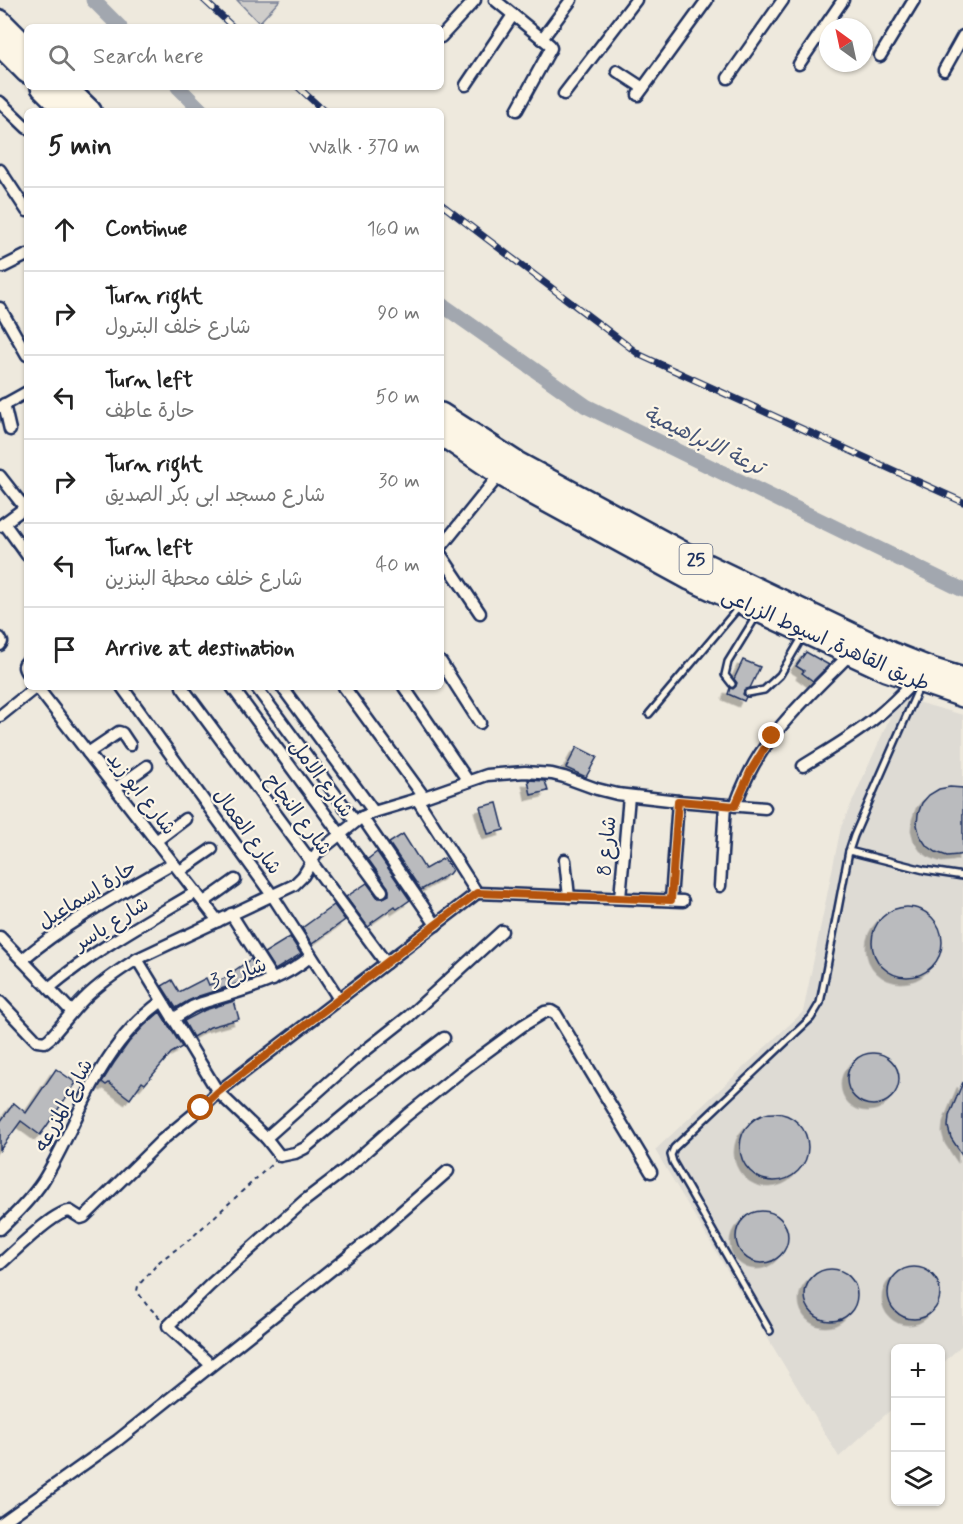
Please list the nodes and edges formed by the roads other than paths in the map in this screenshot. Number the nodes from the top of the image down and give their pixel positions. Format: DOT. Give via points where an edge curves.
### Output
graph roads {
  1 [pos="475,0"];
  2 [pos="495,0"];
  3 [pos="571,0"];
  4 [pos="636,0"];
  5 [pos="707,0"];
  6 [pos="783,0"];
  7 [pos="843,0"];
  8 [pos="914,0"];
  9 [pos="513,15"];
  10 [pos="0,21"];
  11 [pos="444,34"];
  12 [pos="963,36"];
  13 [pos="542,39"];
  14 [pos="0,45"];
  15 [pos="24,45"];
  16 [pos="880,56"];
  17 [pos="799,64"];
  18 [pos="24,69"];
  19 [pos="944,70"];
  20 [pos="617,71"];
  21 [pos="728,78"];
  22 [pos="466,85"];
  23 [pos="45,90"];
  24 [pos="68,90"];
  25 [pos="564,94"];
  26 [pos="0,102"];
  27 [pos="63,108"];
  28 [pos="87,108"];
  29 [pos="517,110"];
  30 [pos="24,126"];
  31 [pos="0,170"];
  32 [pos="24,206"];
  33 [pos="24,256"];
  34 [pos="3,267"];
  35 [pos="0,308"];
  36 [pos="24,350"];
  37 [pos="24,394"];
  38 [pos="2,406"];
  39 [pos="444,416"];
  40 [pos="10,430"];
  41 [pos="444,436"];
  42 [pos="500,474"];
  43 [pos="0,476"];
  44 [pos="24,505"];
  45 [pos="24,508"];
  46 [pos="2,525"];
  47 [pos="444,543"];
  48 [pos="24,551"];
  49 [pos="444,559"];
  50 [pos="751,607"];
  51 [pos="480,612"];
  52 [pos="810,625"];
  53 [pos="851,653"];
  54 [pos="444,667"];
  55 [pos="963,679"];
  56 [pos="919,681"];
  57 [pos="732,684"];
  58 [pos="33,690"];
  59 [pos="39,690"];
  60 [pos="124,690"];
  61 [pos="184,690"];
  62 [pos="234,690"];
  63 [pos="258,690"];
  64 [pos="284,690"];
  65 [pos="346,690"];
  66 [pos="406,690"];
  67 [pos="748,693"];
  68 [pos="963,696"];
  69 [pos="649,714"];
  70 [pos="0,716"];
  71 [pos="480,723"];
  72 [pos="130,745"];
  73 [pos="88,753"];
  74 [pos="147,766"];
  75 [pos="803,766"];
  76 [pos="468,781"];
  77 [pos="116,788"];
  78 [pos="628,796"];
  79 [pos="421,798"];
  80 [pos="678,801"];
  81 [pos="730,805"];
  82 [pos="765,807"];
  83 [pos="374,812"];
  84 [pos="185,819"];
  85 [pos="358,819"];
  86 [pos="341,833"];
  87 [pos="156,841"];
  88 [pos="212,849"];
  89 [pos="849,851"];
  90 [pos="565,860"];
  91 [pos="312,861"];
  92 [pos="177,867"];
  93 [pos="963,876"];
  94 [pos="235,880"];
  95 [pos="720,886"];
  96 [pos="382,891"];
  97 [pos="196,892"];
  98 [pos="477,893"];
  99 [pos="272,895"];
  100 [pos="569,897"];
  101 [pos="620,898"];
  102 [pos="671,900"];
  103 [pos="683,901"];
  104 [pos="204,902"];
  105 [pos="231,914"];
  106 [pos="218,921"];
  107 [pos="436,925"];
  108 [pos="502,931"];
  109 [pos="0,938"];
  110 [pos="311,956"];
  111 [pos="137,959"];
  112 [pos="22,960"];
  113 [pos="386,963"];
  114 [pos="273,980"];
  115 [pos="49,988"];
  116 [pos="339,999"];
  117 [pos="162,1000"];
  118 [pos="0,1002"];
  119 [pos="72,1012"];
  120 [pos="173,1019"];
  121 [pos="444,1038"];
  122 [pos="218,1092"];
  123 [pos="266,1138"];
  124 [pos="448,1171"];
  125 [pos="651,1172"];
  126 [pos="0,1229"];
  127 [pos="0,1264"];
  128 [pos="770,1331"];
  129 [pos="211,1365"];
  130 [pos="0,1524"];
  1 -- 11 [label="street"];
  2 -- 9 [label="street"];
  3 -- 13 [label="street"];
  4 -- 25 [label="street"];
  5 -- 20 [label="street" via="640,91"];
  6 -- 21 [label="street"];
  7 -- 17 [label="street"];
  8 -- 16 [label="street"];
  9 -- 13 [label="street"];
  9 -- 22 [label="street"];
  10 -- 15 [label="highway"];
  12 -- 19 [label="street"];
  13 -- 29 [label="street" via="551,48"];
  14 -- 18 [label="highway"];
  23 -- 27 [label="highway"];
  24 -- 28 [label="highway"];
  26 -- 30 [label="street"];
  31 -- 32 [label="street"];
  33 -- 34 [label="street"];
  35 -- 36 [label="street"];
  37 -- 38 [label="street"];
  38 -- 40 [label="street"];
  39 -- 52 [label="highway, طريق القاهرة, اسيوط الزراعى / 25" via="517,463"];
  41 -- 42 [label="highway, طريق القاهرة, اسيوط الزراعى / 25"];
  42 -- 47 [label="street"];
  42 -- 50 [label="highway, طريق القاهرة, اسيوط الزراعى / 25" via="690,579"];
  43 -- 44 [label="street"];
  45 -- 46 [label="street"];
  46 -- 48 [label="street"];
  49 -- 51 [label="street"];
  50 -- 52 [label="highway, طريق القاهرة, اسيوط الزراعى / 25"];
  50 -- 57 [label="lane" via="728,662 725,675"];
  50 -- 69 [label="lane"];
  52 -- 53 [label="highway, طريق القاهرة, اسيوط الزراعى / 25"];
  52 -- 55 [label="highway, طريق القاهرة, اسيوط الزراعى / 25"];
  52 -- 67 [label="lane" via="780,675 764,690"];
  53 -- 56 [label="highway, طريق القاهرة, اسيوط الزراعى / 25"];
  53 -- 81 [label="street" via="772,736"];
  54 -- 71 [label="street"];
  56 -- 68 [label="highway, طريق القاهرة, اسيوط الزراعى / 25"];
  56 -- 75 [label="street" via="874,719"];
  56 -- 89 [label="lane"];
  58 -- 70 [label="street"];
  59 -- 73 [label="street, شارع ابو زيد"];
  60 -- 99 [label="street, شارع العمال"];
  61 -- 91 [label="street, شارع النجاح"];
  62 -- 86 [label="street, شارع الامل"];
  63 -- 85 [label="street"];
  64 -- 83 [label="street"];
  65 -- 79 [label="street"];
  66 -- 76 [label="street"];
  72 -- 73 [label="street" via="119,732"];
  73 -- 77 [label="street, شارع ابو زيد"];
  74 -- 77 [label="street"];
  76 -- 78 [label="street" via="497,773 538,772"];
  76 -- 79 [label="street"];
  77 -- 87 [label="street, شارع ابو زيد"];
  78 -- 80 [label="street"];
  78 -- 101 [label="street, شارع 8"];
  79 -- 83 [label="street"];
  79 -- 98 [label="street"];
  80 -- 81 [label="street"];
  80 -- 102 [label="street"];
  81 -- 82 [label="street"];
  81 -- 95 [label="street"];
  83 -- 85 [label="street"];
  84 -- 87 [label="street"];
  85 -- 86 [label="street"];
  85 -- 107 [label="street"];
  86 -- 91 [label="street"];
  86 -- 96 [label="street, شارع الامل"];
  87 -- 92 [label="street, شارع ابو زيد"];
  88 -- 92 [label="street, حارة اسماعيل"];
  89 -- 93 [label="lane"];
  89 -- 128 [label="lane" via="820,1003 811,1018 671,1155"];
  90 -- 100 [label="street"];
  91 -- 99 [label="street" via="299,881"];
  91 -- 113 [label="street, شارع النجاح"];
  92 -- 97 [label="street, شارع ابو زيد"];
  92 -- 112 [label="street, حارة اسماعيل" via="76,919"];
  94 -- 104 [label="street"];
  97 -- 104 [label="street, شارع ابو زيد"];
  97 -- 115 [label="street, شارع ياسر" via="100,949"];
  98 -- 100 [label="street"];
  98 -- 107 [label="street"];
  99 -- 105 [label="street"];
  99 -- 110 [label="street, شارع العمال"];
  100 -- 101 [label="street"];
  101 -- 102 [label="street"];
  102 -- 103 [label="street"];
  104 -- 106 [label="street, شارع ابو زيد"];
  105 -- 106 [label="street"];
  105 -- 114 [label="street"];
  106 -- 111 [label="street"];
  107 -- 113 [label="street"];
  108 -- 123 [label="street"];
  109 -- 112 [label="street"];
  110 -- 114 [label="street, شارع 3"];
  110 -- 116 [label="street, شارع العمال"];
  111 -- 117 [label="street"];
  111 -- 119 [label="street" via="105,981"];
  112 -- 115 [label="street"];
  113 -- 116 [label="street"];
  114 -- 120 [label="street, شارع 3" via="202,1003"];
  115 -- 119 [label="street"];
  116 -- 122 [label="street"];
  117 -- 120 [label="street"];
  117 -- 126 [label="street, شارع المزرعه" via="119,1042 43,1181"];
  118 -- 119 [label="street" via="42,1042"];
  120 -- 122 [label="street"];
  121 -- 123 [label="street" via="305,1148 280,1156"];
  122 -- 123 [label="street"];
  122 -- 127 [label="street" via="162,1140 88,1214 81,1218 70,1211 62,1213"];
  124 -- 129 [label="street" via="375,1235"];
  125 -- 129 [label="street" via="556,1014 545,1012 407,1114 168,1326"];
  129 -- 130 [label="street" via="118,1440"];
}
